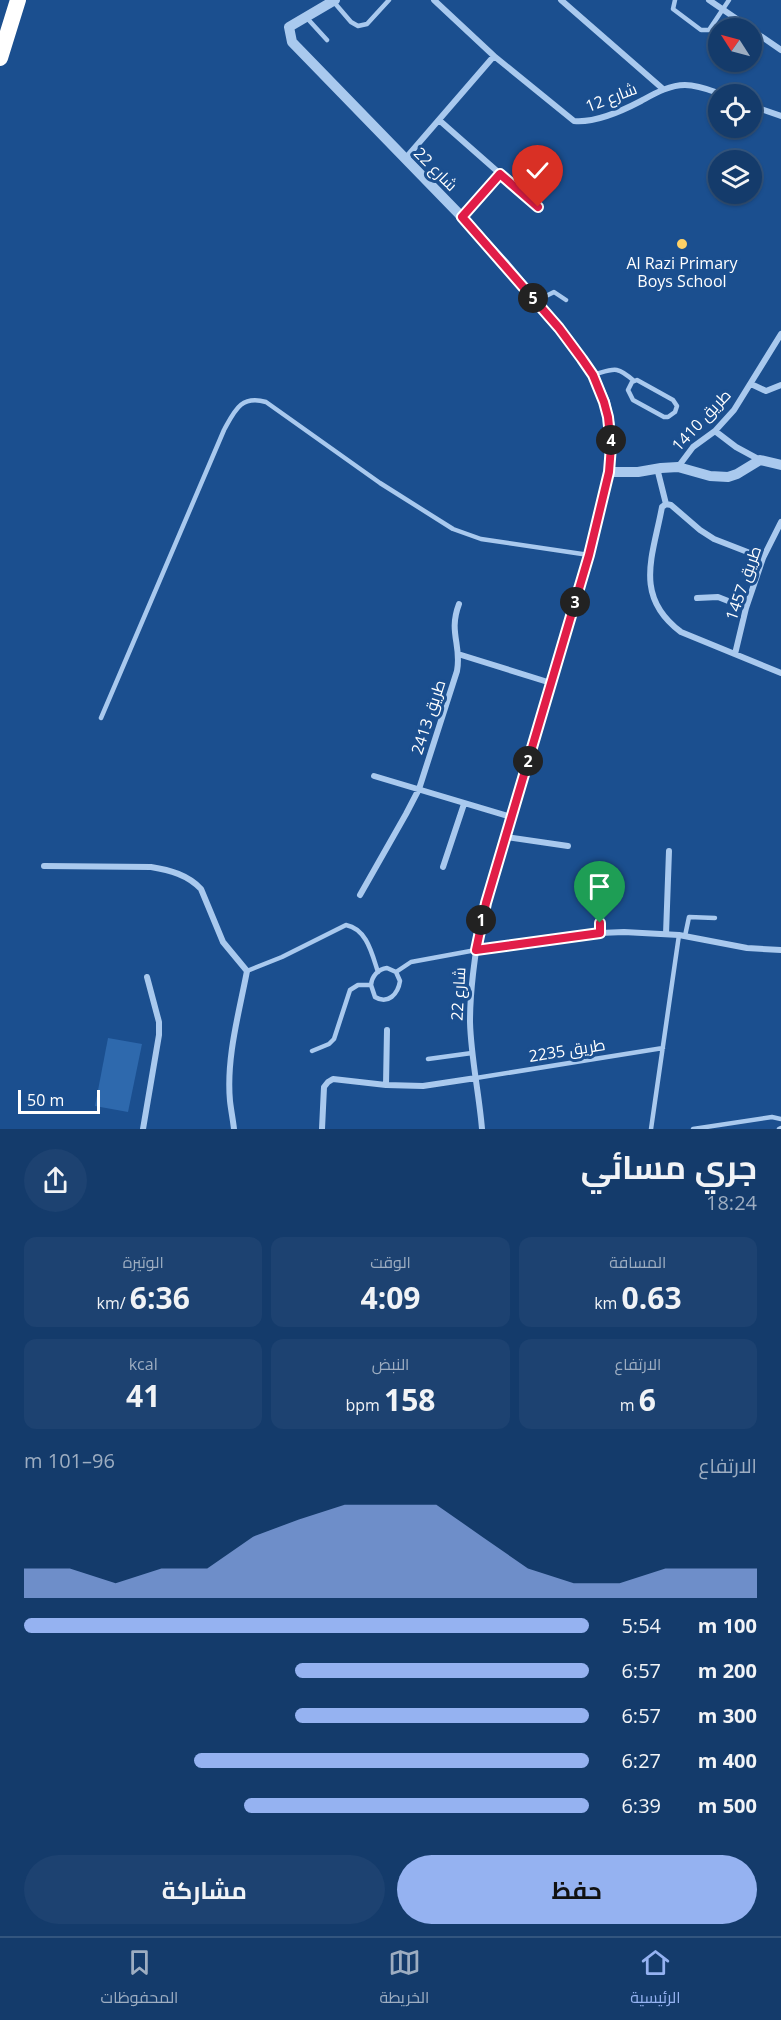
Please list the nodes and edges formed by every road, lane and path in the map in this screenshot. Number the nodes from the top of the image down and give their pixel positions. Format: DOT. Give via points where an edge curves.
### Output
graph roads {
  1 [pos="18,0"];
  2 [pos="389,0"];
  3 [pos="434,0"];
  4 [pos="675,0"];
  5 [pos="709,0"];
  6 [pos="729,0"];
  7 [pos="334,1"];
  8 [pos="566,1"];
  9 [pos="723,10"];
  10 [pos="306,17"];
  11 [pos="735,18"];
  12 [pos="762,37"];
  13 [pos="327,40"];
  14 [pos="781,50"];
  15 [pos="494,56"];
  16 [pos="0,58"];
  17 [pos="663,89"];
  18 [pos="708,90"];
  19 [pos="762,109"];
  20 [pos="781,116"];
  21 [pos="439,120"];
  22 [pos="405,159"];
  23 [pos="500,174"];
  24 [pos="538,207"];
  25 [pos="462,217"];
  26 [pos="566,300"];
  27 [pos="536,301"];
  28 [pos="781,334"];
  29 [pos="593,375"];
  30 [pos="634,381"];
  31 [pos="751,384"];
  32 [pos="781,385"];
  33 [pos="715,430"];
  34 [pos="760,460"];
  35 [pos="781,465"];
  36 [pos="678,467"];
  37 [pos="657,468"];
  38 [pos="609,472"];
  39 [pos="666,504"];
  40 [pos="781,522"];
  41 [pos="779,531"];
  42 [pos="589,555"];
  43 [pos="763,558"];
  44 [pos="697,598"];
  45 [pos="459,604"];
  46 [pos="746,608"];
  47 [pos="458,654"];
  48 [pos="735,654"];
  49 [pos="781,673"];
  50 [pos="551,683"];
  51 [pos="101,718"];
  52 [pos="374,776"];
  53 [pos="418,789"];
  54 [pos="464,804"];
  55 [pos="512,818"];
  56 [pos="506,837"];
  57 [pos="568,846"];
  58 [pos="669,851"];
  59 [pos="44,866"];
  60 [pos="443,867"];
  61 [pos="603,873"];
  62 [pos="360,895"];
  63 [pos="715,918"];
  64 [pos="600,933"];
  65 [pos="666,934"];
  66 [pos="682,936"];
  67 [pos="476,950"];
  68 [pos="781,950"];
  69 [pos="247,971"];
  70 [pos="378,972"];
  71 [pos="396,972"];
  72 [pos="147,977"];
  73 [pos="371,985"];
  74 [pos="387,1030"];
  75 [pos="663,1048"];
  76 [pos="312,1051"];
  77 [pos="472,1053"];
  78 [pos="428,1059"];
  79 [pos="476,1078"];
  80 [pos="386,1085"];
  81 [pos="781,1119"];
  82 [pos="143,1129"];
  83 [pos="234,1129"];
  84 [pos="322,1129"];
  85 [pos="482,1129"];
  86 [pos="651,1129"];
  87 [pos="693,1129"];
  1 -- 16 [label="highway"];
  2 -- 7 [label="lane" via="367,24 358,26"];
  3 -- 15 [label="street, شارع 12"];
  4 -- 9 [label="lane" via="673,9 701,30 709,30"];
  5 -- 9 [label="street"];
  6 -- 9 [label="lane"];
  7 -- 10 [label="street"];
  8 -- 17 [label="street"];
  9 -- 11 [label="street"];
  10 -- 13 [label="lane"];
  10 -- 22 [label="street, شارع 22" via="289,27 295,46"];
  12 -- 14 [label="street"];
  15 -- 17 [label="street, شارع 12" via="574,121 601,117"];
  15 -- 21 [label="street"];
  17 -- 18 [label="street, شارع 12" via="682,84"];
  19 -- 20 [label="street"];
  21 -- 22 [label="street"];
  21 -- 23 [label="street"];
  22 -- 25 [label="street, شارع 22"];
  23 -- 24 [label="street"];
  23 -- 25 [label="street"];
  25 -- 27 [label="street, شارع 22"];
  26 -- 27 [label="lane" via="554,292"];
  27 -- 29 [label="street, شارع 22"];
  28 -- 31 [label="street, طريق 1410"];
  29 -- 30 [label="lane" via="618,369"];
  29 -- 38 [label="street, شارع 22" via="608,417"];
  30 -- 30 [label="lane" via="640,380 673,400 675,412 668,417 660,416 633,400 628,390"];
  31 -- 32 [label="street" via="765,391"];
  31 -- 33 [label="street, طريق 1410"];
  33 -- 34 [label="street"];
  33 -- 36 [label="street, طريق 1410" via="693,447"];
  34 -- 35 [label="street"];
  34 -- 36 [label="street" via="728,477"];
  36 -- 37 [label="street, طريق 1410"];
  37 -- 38 [label="street, طريق 1410"];
  37 -- 39 [label="street"];
  38 -- 42 [label="street, شارع 22"];
  39 -- 43 [label="street" via="714,539"];
  39 -- 48 [label="street" via="662,507 650,570 653,598 672,626"];
  40 -- 41 [label="street, طريق 1457"];
  41 -- 43 [label="street, طريق 1457"];
  42 -- 50 [label="street, شارع 22"];
  42 -- 51 [label="lane" via="481,539 453,529 380,483 267,402 243,402 224,430"];
  43 -- 46 [label="street, طريق 1457"];
  44 -- 46 [label="street" via="717,597"];
  45 -- 47 [label="street, طريق 2413" via="453,631"];
  46 -- 48 [label="street, طريق 1457"];
  47 -- 50 [label="street"];
  47 -- 53 [label="street, طريق 2413" via="457,671"];
  48 -- 49 [label="street"];
  50 -- 55 [label="street, شارع 22"];
  52 -- 53 [label="street"];
  53 -- 54 [label="street"];
  53 -- 62 [label="street, طريق 2413"];
  54 -- 55 [label="street"];
  54 -- 60 [label="street"];
  55 -- 56 [label="street, شارع 22"];
  56 -- 57 [label="street"];
  56 -- 67 [label="street, شارع 22"];
  58 -- 65 [label="street"];
  59 -- 69 [label="street" via="151,867 180,874 201,889 223,942"];
  61 -- 64 [label="lane"];
  63 -- 66 [label="lane" via="689,917"];
  64 -- 65 [label="street"];
  64 -- 67 [label="street"];
  65 -- 66 [label="street"];
  66 -- 68 [label="street"];
  66 -- 75 [label="lane"];
  67 -- 71 [label="lane" via="411,962"];
  67 -- 77 [label="street, شارع 22" via="471,998"];
  69 -- 70 [label="lane" via="346,925 360,932"];
  69 -- 83 [label="street" via="233,1047 230,1100"];
  70 -- 71 [label="lane" via="387,968"];
  70 -- 73 [label="lane"];
  71 -- 73 [label="lane" via="399,986 388,1000 375,997"];
  72 -- 82 [label="street" via="159,1035"];
  73 -- 76 [label="lane" via="352,987 334,1039"];
  74 -- 80 [label="street"];
  75 -- 79 [label="lane, طريق 2235"];
  75 -- 86 [label="lane"];
  77 -- 78 [label="lane"];
  77 -- 79 [label="street, شارع 22"];
  79 -- 80 [label="street" via="423,1086"];
  79 -- 85 [label="street, شارع 22"];
  80 -- 84 [label="street" via="336,1079 328,1082"];
  81 -- 87 [label="lane" via="772,1117"];
}
